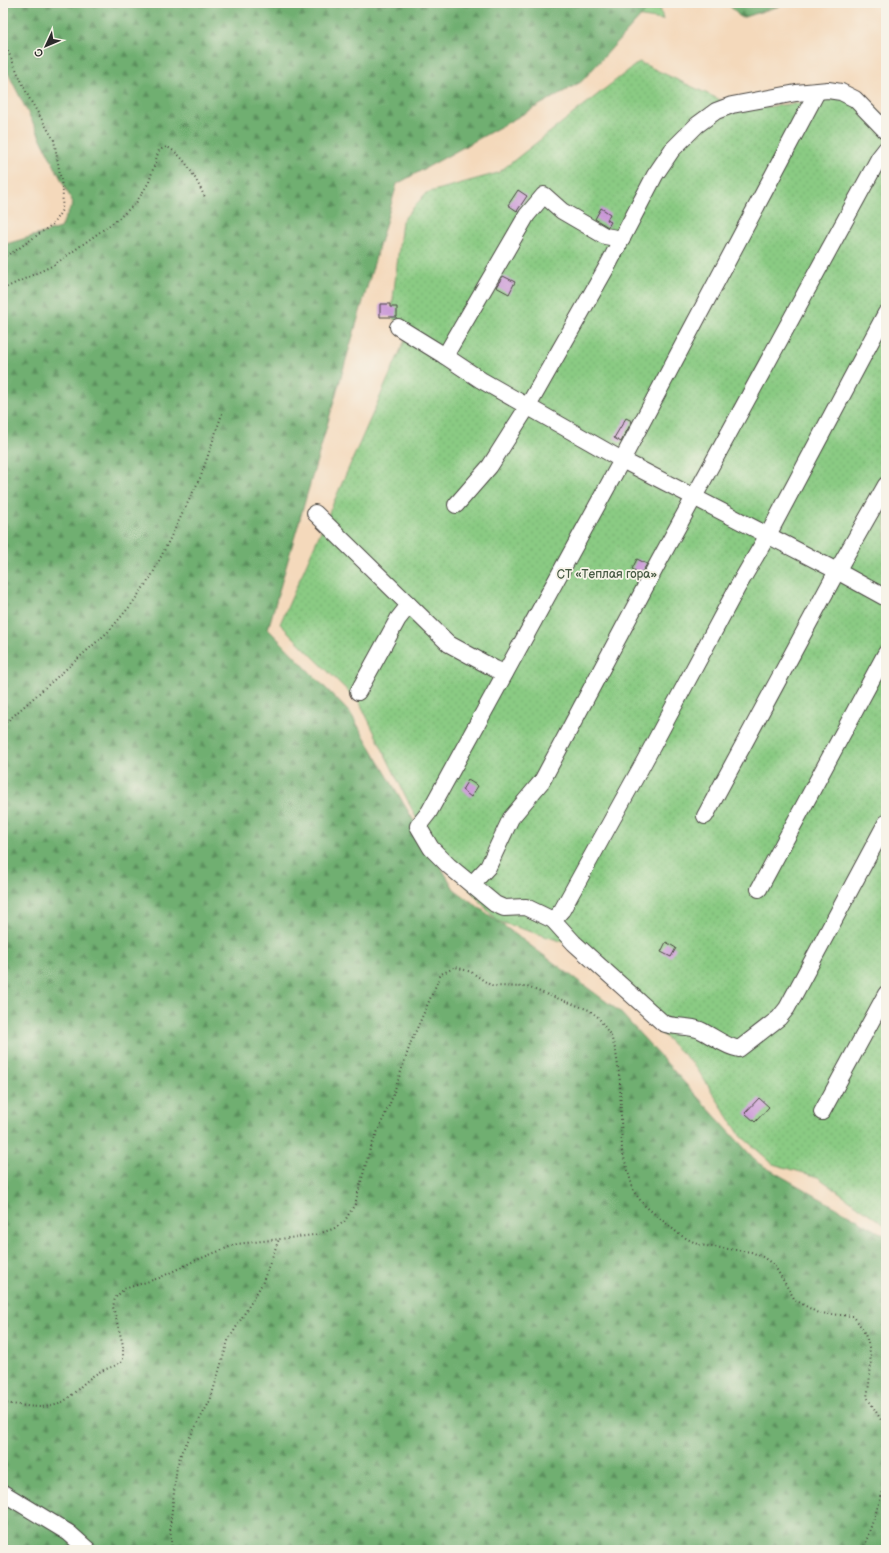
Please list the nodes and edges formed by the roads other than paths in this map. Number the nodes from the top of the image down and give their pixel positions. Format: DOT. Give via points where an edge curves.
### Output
graph roads {
  1 [pos="816,92"];
  2 [pos="886,132"];
  3 [pos="886,149"];
  4 [pos="622,239"];
  5 [pos="886,313"];
  6 [pos="398,327"];
  7 [pos="445,356"];
  8 [pos="528,406"];
  9 [pos="622,460"];
  10 [pos="886,484"];
  11 [pos="695,498"];
  12 [pos="456,504"];
  13 [pos="315,513"];
  14 [pos="768,535"];
  15 [pos="837,571"];
  16 [pos="886,598"];
  17 [pos="409,605"];
  18 [pos="886,653"];
  19 [pos="505,673"];
  20 [pos="358,692"];
  21 [pos="705,816"];
  22 [pos="886,823"];
  23 [pos="472,884"];
  24 [pos="759,889"];
  25 [pos="553,920"];
  26 [pos="886,994"];
  27 [pos="822,1112"];
  28 [pos="3,1493"];
  29 [pos="88,1550"];
  1 -- 2 [label="street" via="842,92 855,99"];
  1 -- 4 [label="street" via="796,93 732,105 716,111 697,125 672,150 655,175"];
  1 -- 9 [label="street"];
  3 -- 11 [label="street"];
  4 -- 7 [label="street" via="605,236 562,211 544,195 527,215"];
  4 -- 8 [label="street"];
  5 -- 14 [label="street"];
  6 -- 7 [label="street"];
  7 -- 8 [label="street" via="480,380"];
  8 -- 9 [label="street"];
  8 -- 12 [label="street" via="490,466"];
  9 -- 11 [label="street"];
  9 -- 19 [label="street"];
  10 -- 15 [label="street"];
  11 -- 14 [label="street"];
  11 -- 23 [label="street" via="542,781 511,818 488,867"];
  13 -- 17 [label="street"];
  14 -- 15 [label="street"];
  14 -- 25 [label="street" via="562,910"];
  15 -- 16 [label="street"];
  15 -- 21 [label="street"];
  17 -- 19 [label="street" via="449,644"];
  17 -- 20 [label="street" via="398,619"];
  18 -- 24 [label="street"];
  19 -- 23 [label="street" via="429,812 418,826 431,848"];
  22 -- 25 [label="street" via="787,1008 739,1049 730,1047 699,1030 663,1023 574,943"];
  23 -- 25 [label="street" via="494,904 504,908 526,907"];
  26 -- 27 [label="street"];
  28 -- 29 [label="street" via="68,1533"];
}
